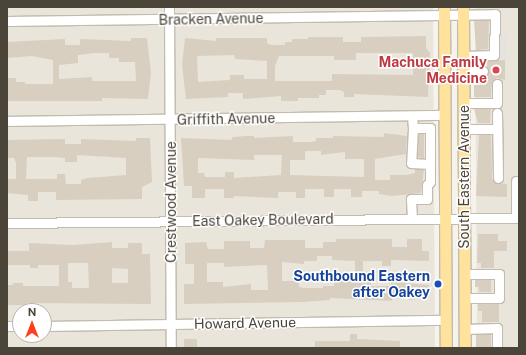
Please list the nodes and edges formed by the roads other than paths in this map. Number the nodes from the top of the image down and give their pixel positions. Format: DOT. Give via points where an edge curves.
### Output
graph roads {
  1 [pos="170,7"];
  2 [pos="463,10"];
  3 [pos="444,12"];
  4 [pos="170,20"];
  5 [pos="7,21"];
  6 [pos="464,56"];
  7 [pos="464,70"];
  8 [pos="483,71"];
  9 [pos="497,84"];
  10 [pos="464,103"];
  11 [pos="497,113"];
  12 [pos="445,115"];
  13 [pos="412,116"];
  14 [pos="170,120"];
  15 [pos="7,121"];
  16 [pos="413,128"];
  17 [pos="464,129"];
  18 [pos="497,129"];
  19 [pos="430,148"];
  20 [pos="445,148"];
  21 [pos="430,166"];
  22 [pos="446,169"];
  23 [pos="498,178"];
  24 [pos="516,181"];
  25 [pos="412,218"];
  26 [pos="446,218"];
  27 [pos="465,218"];
  28 [pos="518,218"];
  29 [pos="171,221"];
  30 [pos="7,223"];
  31 [pos="465,274"];
  32 [pos="465,298"];
  33 [pos="446,320"];
  34 [pos="171,324"];
  35 [pos="52,326"];
  36 [pos="465,328"];
  37 [pos="171,348"];
  38 [pos="446,348"];
  39 [pos="465,348"];
  40 [pos="497,348"];
  1 -- 4 [label="street, Crestwood Avenue"];
  2 -- 3 [label="street, Bracken Avenue"];
  2 -- 6 [label="main road, South Eastern Avenue"];
  2 -- 6 [label="street, Bracken Avenue" via="495,14 494,55"];
  3 -- 4 [label="street, Bracken Avenue"];
  3 -- 12 [label="main road, South Eastern Avenue"];
  4 -- 5 [label="street, Bracken Avenue"];
  4 -- 14 [label="street, Crestwood Avenue"];
  6 -- 7 [label="main road, South Eastern Avenue"];
  7 -- 8 [label="street"];
  7 -- 10 [label="main road, South Eastern Avenue"];
  9 -- 10 [label="street" via="497,103"];
  10 -- 17 [label="main road, South Eastern Avenue"];
  11 -- 18 [label="street"];
  12 -- 13 [label="street, Griffith Avenue"];
  12 -- 20 [label="main road, South Eastern Avenue"];
  13 -- 14 [label="street, Griffith Avenue"];
  13 -- 16 [label="street"];
  14 -- 15 [label="street, Griffith Avenue"];
  14 -- 29 [label="street, Crestwood Avenue"];
  16 -- 19 [label="street" via="430,128"];
  16 -- 21 [label="street" via="411,163"];
  17 -- 18 [label="street"];
  17 -- 27 [label="main road, South Eastern Avenue"];
  18 -- 23 [label="street"];
  19 -- 20 [label="street"];
  19 -- 21 [label="street"];
  20 -- 22 [label="main road, South Eastern Avenue"];
  21 -- 22 [label="street"];
  21 -- 25 [label="street" via="427,199 411,199"];
  22 -- 26 [label="main road, South Eastern Avenue"];
  24 -- 28 [label="street"];
  25 -- 26 [label="street, East Oakey Boulevard"];
  25 -- 29 [label="street, East Oakey Boulevard"];
  26 -- 27 [label="street, East Oakey Boulevard"];
  26 -- 33 [label="main road, South Eastern Avenue"];
  27 -- 28 [label="street, East Oakey Boulevard"];
  27 -- 31 [label="main road, South Eastern Avenue"];
  29 -- 30 [label="street, East Oakey Boulevard"];
  29 -- 34 [label="street, Crestwood Avenue"];
  31 -- 32 [label="main road, South Eastern Avenue"];
  31 -- 32 [label="street" via="499,274 499,298"];
  32 -- 36 [label="main road, South Eastern Avenue"];
  33 -- 34 [label="street, Howard Avenue"];
  33 -- 38 [label="main road, South Eastern Avenue"];
  34 -- 35 [label="street, Howard Avenue"];
  34 -- 37 [label="street, Crestwood Avenue"];
  36 -- 39 [label="main road, South Eastern Avenue"];
  36 -- 40 [label="street" via="497,328"];
}
